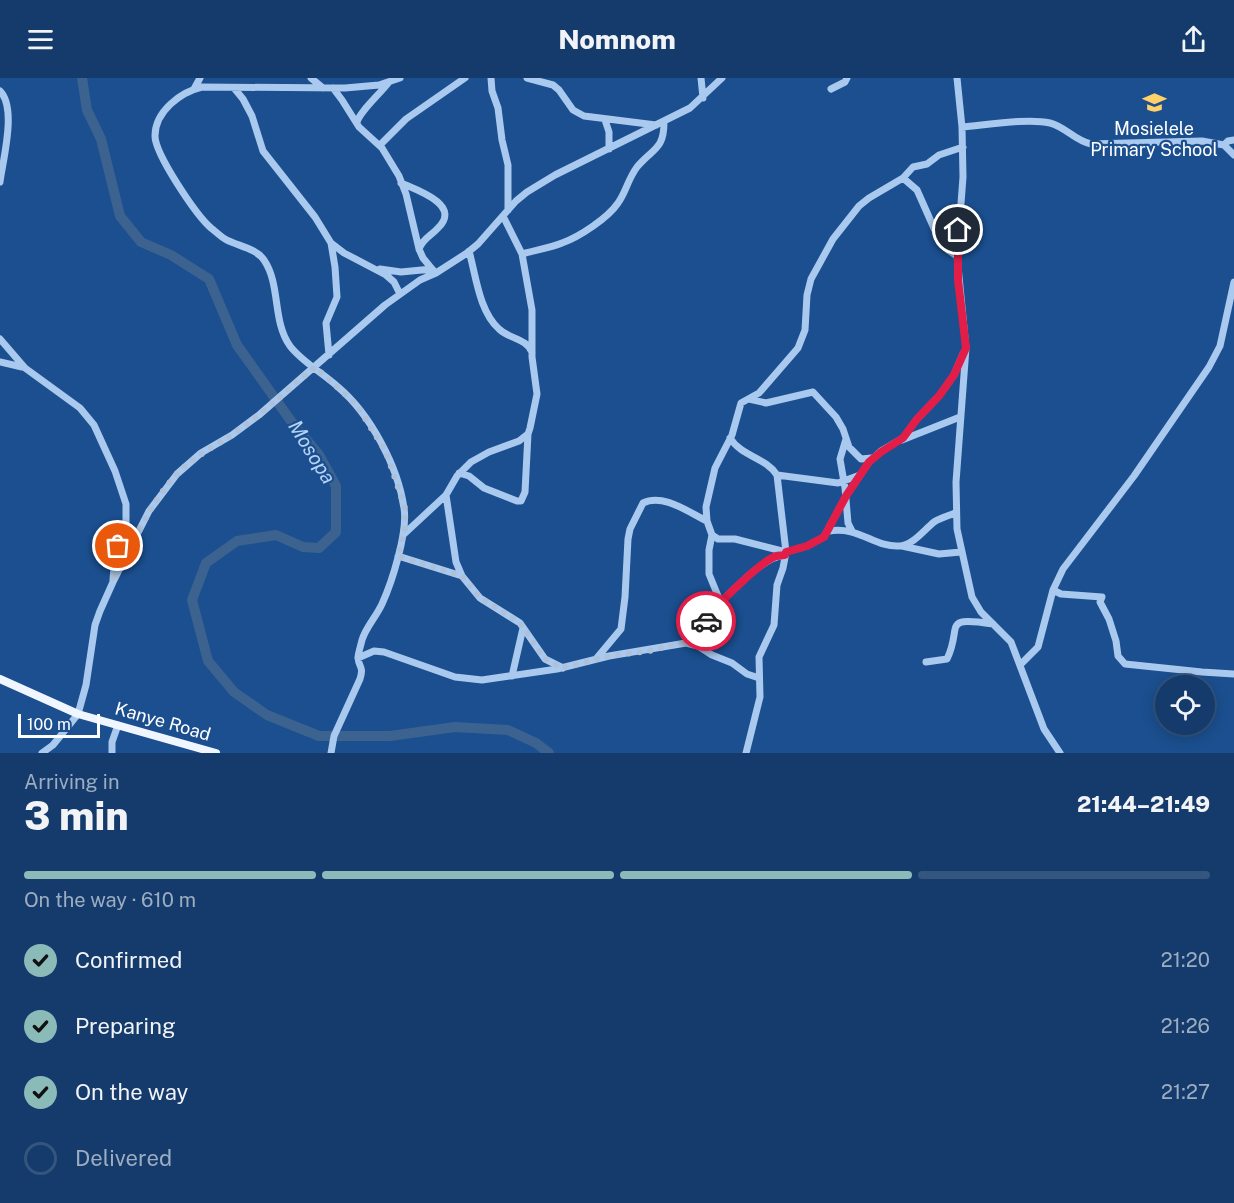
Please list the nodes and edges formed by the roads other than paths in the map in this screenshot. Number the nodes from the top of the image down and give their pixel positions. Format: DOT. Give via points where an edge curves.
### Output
graph roads {
  1 [pos="200,78"];
  2 [pos="292,78"];
  3 [pos="311,78"];
  4 [pos="400,78"];
  5 [pos="465,78"];
  6 [pos="491,78"];
  7 [pos="527,78"];
  8 [pos="701,78"];
  9 [pos="722,78"];
  10 [pos="848,78"];
  11 [pos="957,78"];
  12 [pos="389,82"];
  13 [pos="234,88"];
  14 [pos="287,88"];
  15 [pos="324,88"];
  16 [pos="333,88"];
  17 [pos="194,89"];
  18 [pos="831,90"];
  19 [pos="0,91"];
  20 [pos="703,98"];
  21 [pos="605,120"];
  22 [pos="357,123"];
  23 [pos="661,123"];
  24 [pos="962,127"];
  25 [pos="1234,140"];
  26 [pos="380,145"];
  27 [pos="1224,145"];
  28 [pos="963,147"];
  29 [pos="609,149"];
  30 [pos="1234,154"];
  31 [pos="903,178"];
  32 [pos="0,182"];
  33 [pos="401,183"];
  34 [pos="505,213"];
  35 [pos="331,243"];
  36 [pos="419,249"];
  37 [pos="469,251"];
  38 [pos="522,254"];
  39 [pos="957,256"];
  40 [pos="377,269"];
  41 [pos="434,271"];
  42 [pos="1234,282"];
  43 [pos="400,294"];
  44 [pos="0,339"];
  45 [pos="966,348"];
  46 [pos="532,353"];
  47 [pos="329,355"];
  48 [pos="0,362"];
  49 [pos="315,367"];
  50 [pos="25,368"];
  51 [pos="749,399"];
  52 [pos="960,417"];
  53 [pos="528,434"];
  54 [pos="730,438"];
  55 [pos="846,439"];
  56 [pos="900,441"];
  57 [pos="873,458"];
  58 [pos="459,473"];
  59 [pos="777,475"];
  60 [pos="860,475"];
  61 [pos="844,481"];
  62 [pos="446,495"];
  63 [pos="846,496"];
  64 [pos="956,513"];
  65 [pos="706,521"];
  66 [pos="829,531"];
  67 [pos="852,531"];
  68 [pos="403,535"];
  69 [pos="712,535"];
  70 [pos="902,546"];
  71 [pos="961,552"];
  72 [pos="786,554"];
  73 [pos="398,556"];
  74 [pos="462,576"];
  75 [pos="113,582"];
  76 [pos="1053,590"];
  77 [pos="714,609"];
  78 [pos="993,624"];
  79 [pos="524,628"];
  80 [pos="703,648"];
  81 [pos="358,658"];
  82 [pos="595,660"];
  83 [pos="926,662"];
  84 [pos="1021,664"];
  85 [pos="562,668"];
  86 [pos="1234,674"];
  87 [pos="512,676"];
  88 [pos="759,678"];
  89 [pos="0,679"];
  90 [pos="78,714"];
  91 [pos="118,725"];
  92 [pos="42,753"];
  93 [pos="112,753"];
  94 [pos="216,753"];
  95 [pos="331,753"];
  96 [pos="746,753"];
  97 [pos="1060,753"];
  1 -- 17 [label="street"];
  2 -- 14 [label="street"];
  3 -- 15 [label="street"];
  4 -- 12 [label="street"];
  5 -- 26 [label="street" via="406,119"];
  6 -- 34 [label="street" via="508,165"];
  7 -- 21 [label="street" via="553,85 573,110 584,116"];
  8 -- 20 [label="street"];
  9 -- 20 [label="street"];
  10 -- 18 [label="street"];
  11 -- 24 [label="street"];
  12 -- 16 [label="street"];
  12 -- 22 [label="street" via="358,116"];
  13 -- 14 [label="street"];
  13 -- 17 [label="street"];
  13 -- 35 [label="street" via="252,116 263,151"];
  14 -- 15 [label="street"];
  15 -- 16 [label="street"];
  16 -- 22 [label="street"];
  17 -- 49 [label="street" via="164,113 155,131 157,147 210,227 262,257 270,269 285,338 297,354"];
  19 -- 32 [label="street" via="8,106"];
  20 -- 23 [label="street"];
  21 -- 23 [label="street"];
  21 -- 29 [label="street"];
  22 -- 26 [label="street"];
  23 -- 29 [label="street"];
  23 -- 38 [label="street" via="664,133 660,144 639,165 608,215 567,241"];
  24 -- 27 [label="street" via="1039,122 1055,125 1091,144 1202,141"];
  24 -- 28 [label="street"];
  25 -- 27 [label="street"];
  26 -- 33 [label="street"];
  27 -- 30 [label="street"];
  28 -- 31 [label="street" via="913,167"];
  28 -- 39 [label="street"];
  29 -- 34 [label="street" via="541,182"];
  31 -- 39 [label="street" via="920,194 941,242"];
  31 -- 51 [label="street" via="869,198 832,239 808,287 805,330 798,348 759,393"];
  33 -- 36 [label="street"];
  33 -- 36 [label="street" via="432,196 444,210 443,223 424,239"];
  34 -- 37 [label="street"];
  34 -- 38 [label="street"];
  35 -- 40 [label="street"];
  35 -- 47 [label="street" via="336,297 326,323"];
  36 -- 41 [label="street"];
  37 -- 41 [label="street"];
  37 -- 46 [label="street" via="484,306 494,324 526,343"];
  38 -- 46 [label="street" via="532,310"];
  39 -- 45 [label="street"];
  40 -- 41 [label="street"];
  40 -- 43 [label="street" via="394,282"];
  41 -- 43 [label="street"];
  42 -- 76 [label="street" via="1220,346 1209,367 1134,476 1070,559"];
  43 -- 47 [label="street"];
  44 -- 50 [label="street"];
  45 -- 52 [label="street"];
  45 -- 56 [label="street" via="946,388"];
  46 -- 53 [label="street" via="537,394"];
  47 -- 49 [label="street"];
  48 -- 50 [label="street"];
  49 -- 68 [label="street" via="356,404 379,438 402,499"];
  49 -- 75 [label="street" via="259,415 201,453 177,474 149,511"];
  50 -- 75 [label="street" via="88,416 115,471 124,497 126,523 115,553"];
  51 -- 54 [label="street" via="741,403"];
  51 -- 55 [label="street" via="766,403 813,392 836,417"];
  52 -- 56 [label="street"];
  52 -- 64 [label="street"];
  53 -- 58 [label="street" via="471,462"];
  53 -- 58 [label="street" via="525,492 521,501 484,488"];
  54 -- 59 [label="street" via="741,451 763,462"];
  54 -- 65 [label="street" via="715,468"];
  55 -- 57 [label="street" via="858,458"];
  55 -- 61 [label="street" via="840,459"];
  56 -- 57 [label="street"];
  57 -- 60 [label="street"];
  58 -- 62 [label="street"];
  59 -- 61 [label="street"];
  59 -- 72 [label="street"];
  60 -- 61 [label="street"];
  60 -- 63 [label="street"];
  61 -- 63 [label="street"];
  62 -- 68 [label="street"];
  62 -- 74 [label="street" via="455,558"];
  63 -- 66 [label="street"];
  63 -- 67 [label="street"];
  64 -- 70 [label="street" via="936,521"];
  64 -- 71 [label="street"];
  65 -- 69 [label="street"];
  65 -- 82 [label="street" via="667,502 647,501 639,508 628,539 621,629"];
  66 -- 67 [label="street"];
  66 -- 72 [label="street" via="818,541"];
  67 -- 70 [label="street"];
  68 -- 73 [label="street"];
  69 -- 72 [label="street"];
  69 -- 77 [label="street" via="709,574 718,596"];
  70 -- 71 [label="street" via="939,554"];
  71 -- 78 [label="street" via="972,597"];
  72 -- 77 [label="street" via="773,558"];
  72 -- 88 [label="street" via="777,585 774,625 759,657"];
  73 -- 74 [label="street"];
  73 -- 81 [label="street" via="382,605 363,637"];
  74 -- 79 [label="street" via="480,598"];
  75 -- 90 [label="street" via="95,625"];
  76 -- 84 [label="street" via="1038,647"];
  76 -- 86 [label="street" via="1102,597 1100,602 1109,619 1118,656 1125,664"];
  77 -- 80 [label="street" via="701,631"];
  78 -- 83 [label="street" via="961,622 956,625 947,659"];
  78 -- 84 [label="street" via="1011,642"];
  79 -- 85 [label="street" via="540,654"];
  79 -- 87 [label="street"];
  80 -- 82 [label="street" via="677,644"];
  80 -- 88 [label="street"];
  81 -- 87 [label="street" via="377,651 455,677 482,680"];
  81 -- 95 [label="street" via="363,670 334,736"];
  82 -- 85 [label="street"];
  84 -- 97 [label="street" via="1044,729"];
  85 -- 87 [label="street"];
  88 -- 96 [label="street" via="760,697"];
  89 -- 90 [label="main road, Kanye Road"];
  90 -- 91 [label="main road, Kanye Road"];
  90 -- 92 [label="street" via="53,746"];
  91 -- 93 [label="street"];
  91 -- 94 [label="main road, Kanye Road"];
}
